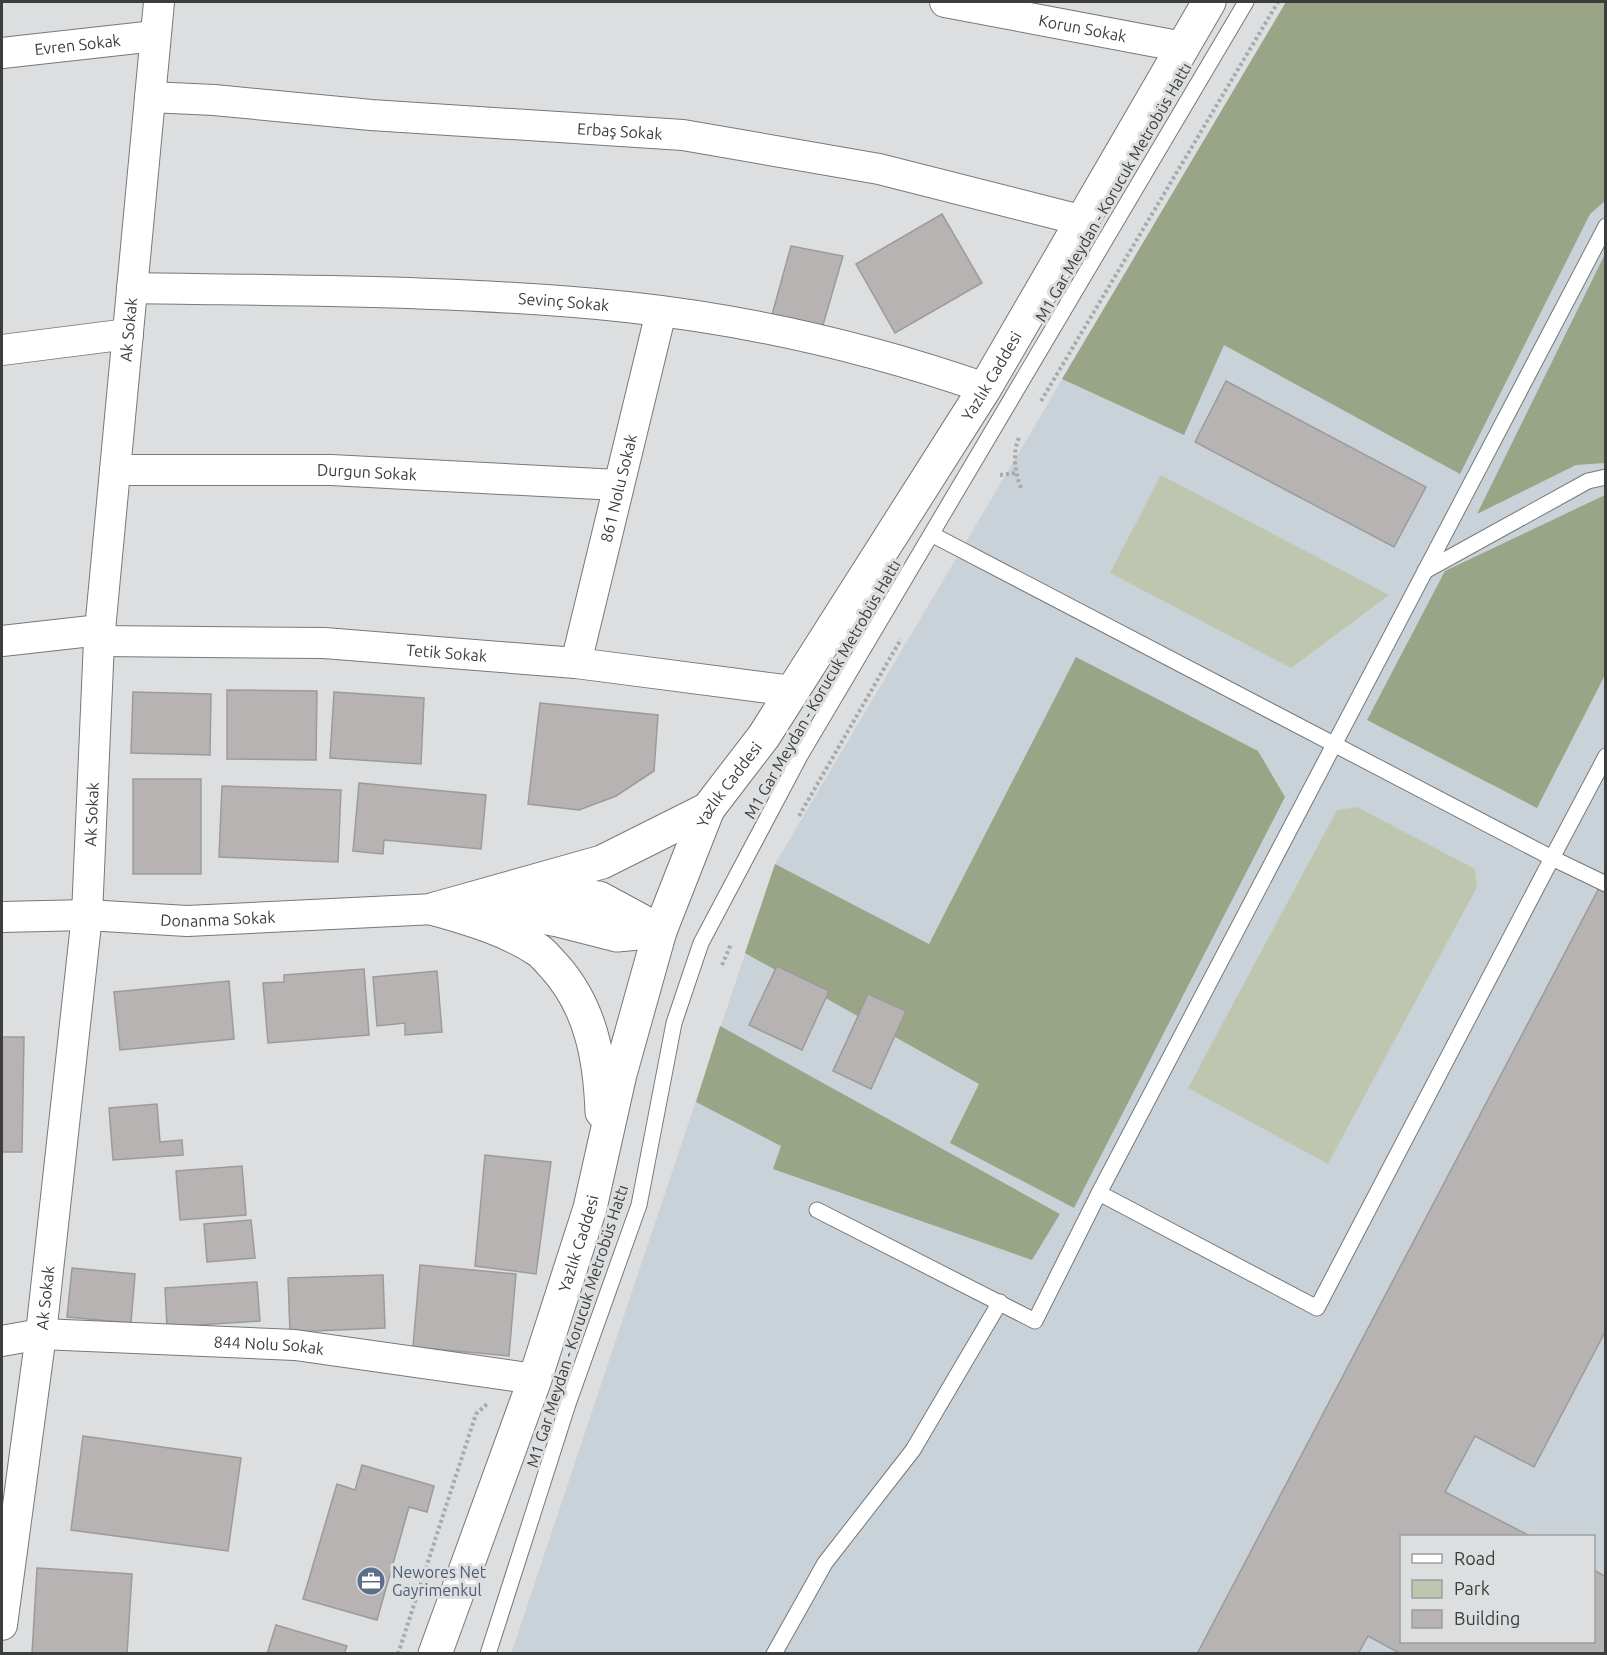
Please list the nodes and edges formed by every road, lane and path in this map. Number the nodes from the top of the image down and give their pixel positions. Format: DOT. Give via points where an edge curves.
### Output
graph roads {
  1 [pos="159,2"];
  2 [pos="945,2"];
  3 [pos="1209,2"];
  4 [pos="1246,2"];
  5 [pos="1278,2"];
  6 [pos="155,36"];
  7 [pos="1183,47"];
  8 [pos="2,53"];
  9 [pos="150,97"];
  10 [pos="1080,220"];
  11 [pos="1605,226"];
  12 [pos="132,288"];
  13 [pos="661,312"];
  14 [pos="128,334"];
  15 [pos="2,350"];
  16 [pos="985,388"];
  17 [pos="1035,412"];
  18 [pos="1023,432"];
  19 [pos="115,470"];
  20 [pos="1017,473"];
  21 [pos="1000,475"];
  22 [pos="1605,477"];
  23 [pos="618,485"];
  24 [pos="1022,490"];
  25 [pos="933,535"];
  26 [pos="1424,571"];
  27 [pos="99,635"];
  28 [pos="901,639"];
  29 [pos="2,641"];
  30 [pos="576,663"];
  31 [pos="792,691"];
  32 [pos="1334,743"];
  33 [pos="1605,756"];
  34 [pos="708,809"];
  35 [pos="794,824"];
  36 [pos="1552,858"];
  37 [pos="1605,884"];
  38 [pos="435,909"];
  39 [pos="87,915"];
  40 [pos="2,917"];
  41 [pos="660,932"];
  42 [pos="732,941"];
  43 [pos="719,971"];
  44 [pos="604,1148"];
  45 [pos="1099,1193"];
  46 [pos="817,1210"];
  47 [pos="1000,1302"];
  48 [pos="41,1334"];
  49 [pos="2,1341"];
  50 [pos="521,1378"];
  51 [pos="2,1625"];
  52 [pos="398,1653"];
  53 [pos="435,1653"];
  54 [pos="488,1653"];
  55 [pos="774,1653"];
  1 -- 6 [label="street, Ak Sokak"];
  2 -- 7 [label="street, Korun Sokak"];
  3 -- 7 [label="main road, Yazlık Caddesi"];
  4 -- 25 [label="lane, M1 Gar Meydan - Korucuk Metrobüs Hattı"];
  5 -- 17 [label="path"];
  6 -- 8 [label="street, Evren Sokak"];
  6 -- 9 [label="street, Ak Sokak"];
  7 -- 10 [label="main road, Yazlık Caddesi"];
  9 -- 10 [label="street, Erbaş Sokak" via="683,135 879,169"];
  9 -- 12 [label="street, Ak Sokak"];
  10 -- 16 [label="main road, Yazlık Caddesi"];
  11 -- 26 [label="lane"];
  12 -- 13 [label="street, Sevinç Sokak" via="401,293"];
  12 -- 14 [label="street, Ak Sokak"];
  13 -- 16 [label="street, Sevinç Sokak" via="748,325 921,365"];
  13 -- 23 [label="street, 861 Nolu Sokak"];
  14 -- 15 [label="street"];
  14 -- 19 [label="street, Ak Sokak"];
  16 -- 31 [label="main road, Yazlık Caddesi"];
  18 -- 20 [label="path" via="1017,442"];
  19 -- 23 [label="street, Durgun Sokak" via="331,470"];
  19 -- 27 [label="street, Ak Sokak"];
  20 -- 21 [label="path"];
  20 -- 24 [label="path"];
  22 -- 26 [label="lane" via="1588,481"];
  23 -- 30 [label="street, 861 Nolu Sokak"];
  25 -- 32 [label="lane"];
  25 -- 54 [label="lane, M1 Gar Meydan - Korucuk Metrobüs Hattı" via="800,756 701,943 674,1023 639,1205 568,1404"];
  26 -- 32 [label="lane"];
  27 -- 29 [label="street, Tetik Sokak"];
  27 -- 30 [label="street, Tetik Sokak" via="324,643"];
  27 -- 39 [label="street, Ak Sokak"];
  28 -- 35 [label="path"];
  30 -- 31 [label="street, Tetik Sokak"];
  31 -- 34 [label="main road, Yazlık Caddesi" via="764,736"];
  32 -- 36 [label="lane"];
  32 -- 45 [label="lane"];
  33 -- 36 [label="lane"];
  34 -- 38 [label="main road" via="602,862"];
  34 -- 41 [label="main road, Yazlık Caddesi"];
  36 -- 37 [label="lane"];
  36 -- 45 [label="lane" via="1317,1308"];
  38 -- 39 [label="street, Donanma Sokak" via="187,921"];
  38 -- 41 [label="main road" via="494,908 616,935"];
  38 -- 44 [label="main road" via="485,923 539,950 570,984 589,1022 598,1064"];
  39 -- 40 [label="street, Donanma Sokak"];
  39 -- 48 [label="street, Ak Sokak"];
  41 -- 44 [label="main road, Yazlık Caddesi" via="620,1074"];
  42 -- 43 [label="path"];
  44 -- 50 [label="main road, Yazlık Caddesi" via="590,1208"];
  45 -- 47 [label="lane" via="1035,1321"];
  46 -- 47 [label="lane"];
  47 -- 55 [label="lane" via="913,1450 825,1563"];
  48 -- 49 [label="street, 844 Nolu Sokak"];
  48 -- 50 [label="street, 844 Nolu Sokak" via="295,1345"];
  48 -- 51 [label="street, Ak Sokak"];
  50 -- 52 [label="path" via="476,1414"];
  50 -- 53 [label="main road, Yazlık Caddesi"];
}
